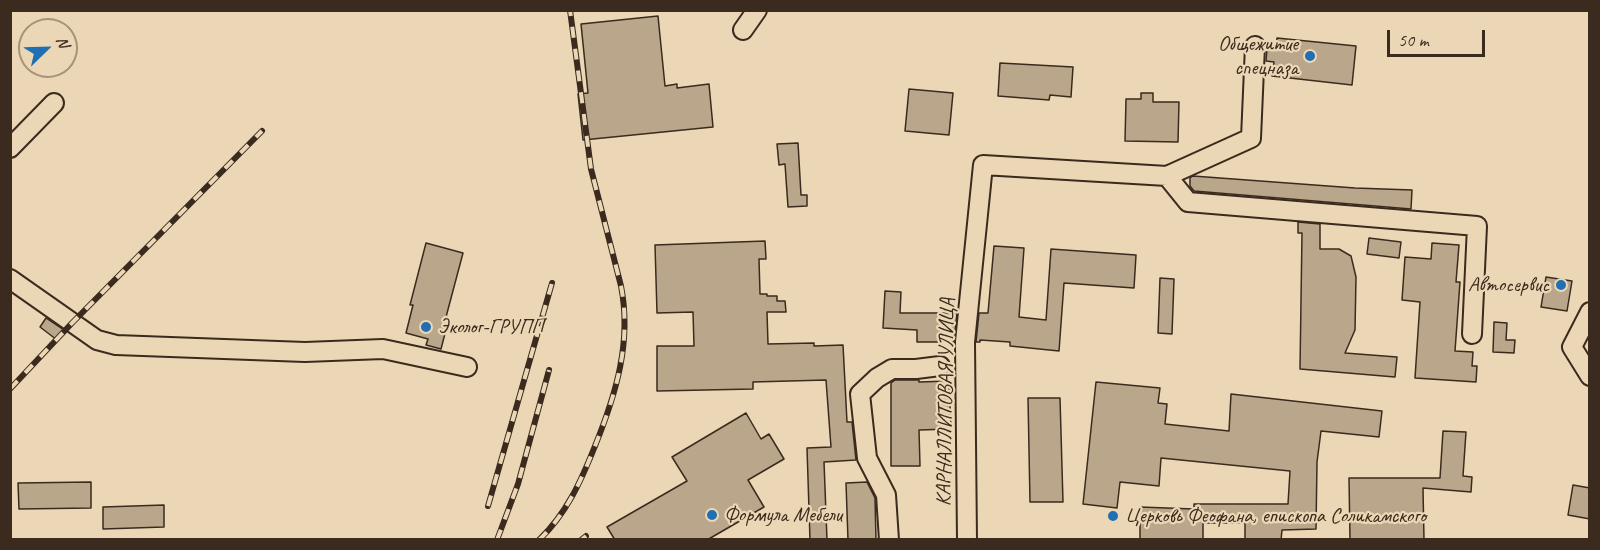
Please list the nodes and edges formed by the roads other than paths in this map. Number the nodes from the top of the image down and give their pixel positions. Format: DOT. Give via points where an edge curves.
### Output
graph roads {
  1 [pos="757,10"];
  2 [pos="743,30"];
  3 [pos="1255,46"];
  4 [pos="54,103"];
  5 [pos="10,148"];
  6 [pos="1167,176"];
  7 [pos="10,279"];
  8 [pos="1590,312"];
  9 [pos="1472,334"];
  10 [pos="940,366"];
  11 [pos="467,368"];
  12 [pos="1590,376"];
  13 [pos="889,540"];
  14 [pos="967,540"];
  1 -- 2 [label="street"];
  3 -- 6 [label="street, КАРНАЛЛИТОВАЯ УЛИЦА" via="1251,138"];
  4 -- 5 [label="street"];
  6 -- 9 [label="street" via="1188,202 1477,226"];
  6 -- 14 [label="street, КАРНАЛЛИТОВАЯ УЛИЦА" via="983,165 965,342"];
  7 -- 11 [label="street" via="97,340 116,345 305,352 383,349"];
  8 -- 12 [label="street" via="1572,347"];
  10 -- 13 [label="street" via="892,369 860,394 867,458 886,495"];
}
